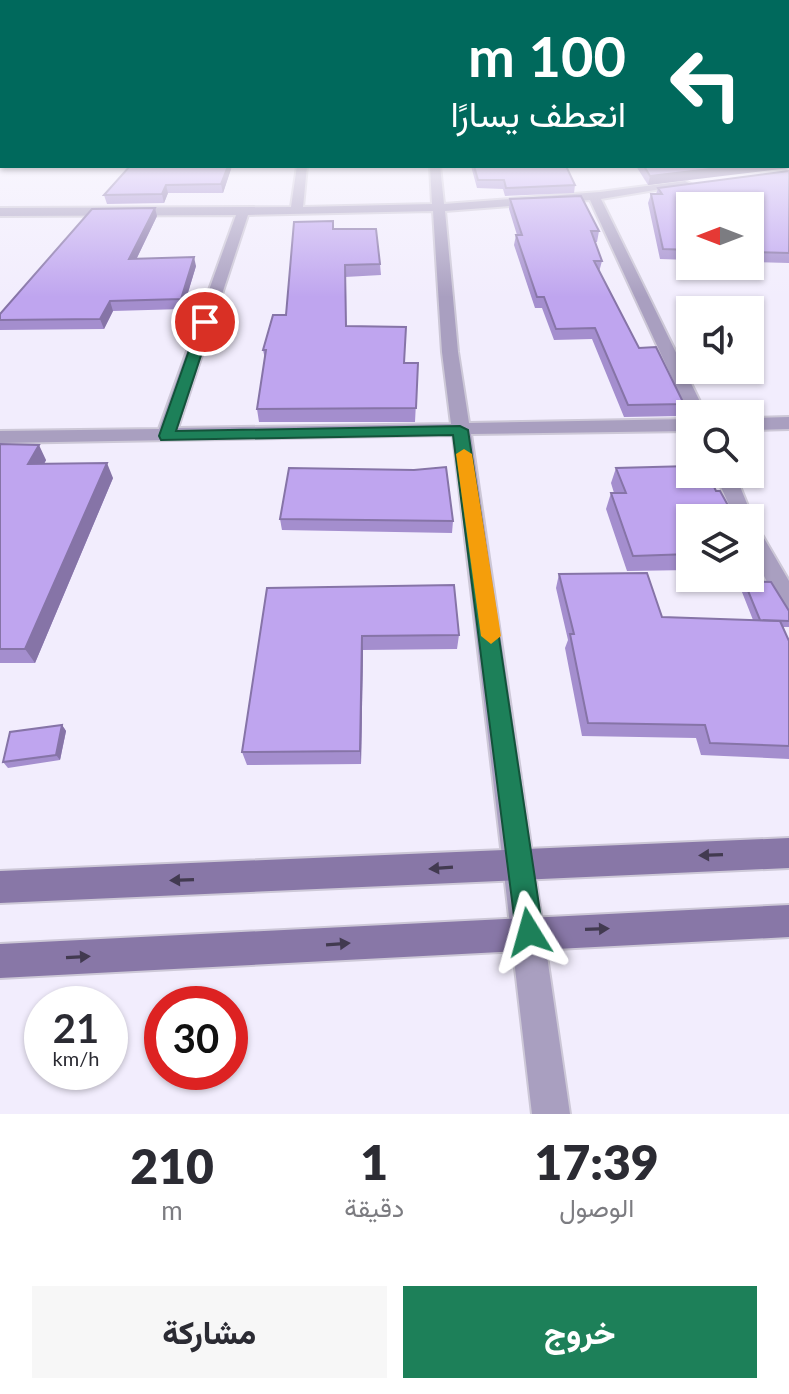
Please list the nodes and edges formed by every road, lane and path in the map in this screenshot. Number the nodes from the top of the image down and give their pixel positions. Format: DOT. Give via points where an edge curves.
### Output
graph roads {
  1 [pos="299,193"];
  2 [pos="437,193"];
  3 [pos="627,193"];
  4 [pos="595,198"];
  5 [pos="438,206"];
  6 [pos="297,208"];
  7 [pos="244,209"];
  8 [pos="0,212"];
  9 [pos="690,400"];
  10 [pos="789,423"];
  11 [pos="764,424"];
  12 [pos="676,425"];
  13 [pos="460,430"];
  14 [pos="166,436"];
  15 [pos="0,437"];
  16 [pos="764,554"];
  17 [pos="789,603"];
  18 [pos="789,853"];
  19 [pos="519,863"];
  20 [pos="0,887"];
  21 [pos="789,921"];
  22 [pos="529,932"];
  23 [pos="0,961"];
  24 [pos="551,1114"];
  1 -- 6 [label="street"];
  2 -- 5 [label="street"];
  3 -- 4 [label="street"];
  4 -- 5 [label="street"];
  4 -- 9 [label="street"];
  5 -- 6 [label="street"];
  5 -- 13 [label="street"];
  6 -- 7 [label="street"];
  7 -- 8 [label="street"];
  7 -- 14 [label="street"];
  10 -- 11 [label="street"];
  12 -- 13 [label="street"];
  13 -- 14 [label="street"];
  13 -- 19 [label="street"];
  14 -- 15 [label="street"];
  16 -- 17 [label="street"];
  18 -- 19 [label="main road, one-way"];
  19 -- 20 [label="main road, one-way"];
  19 -- 22 [label="street"];
  22 -- 21 [label="main road, one-way"];
  23 -- 22 [label="main road, one-way"];
  22 -- 24 [label="street"];
}
